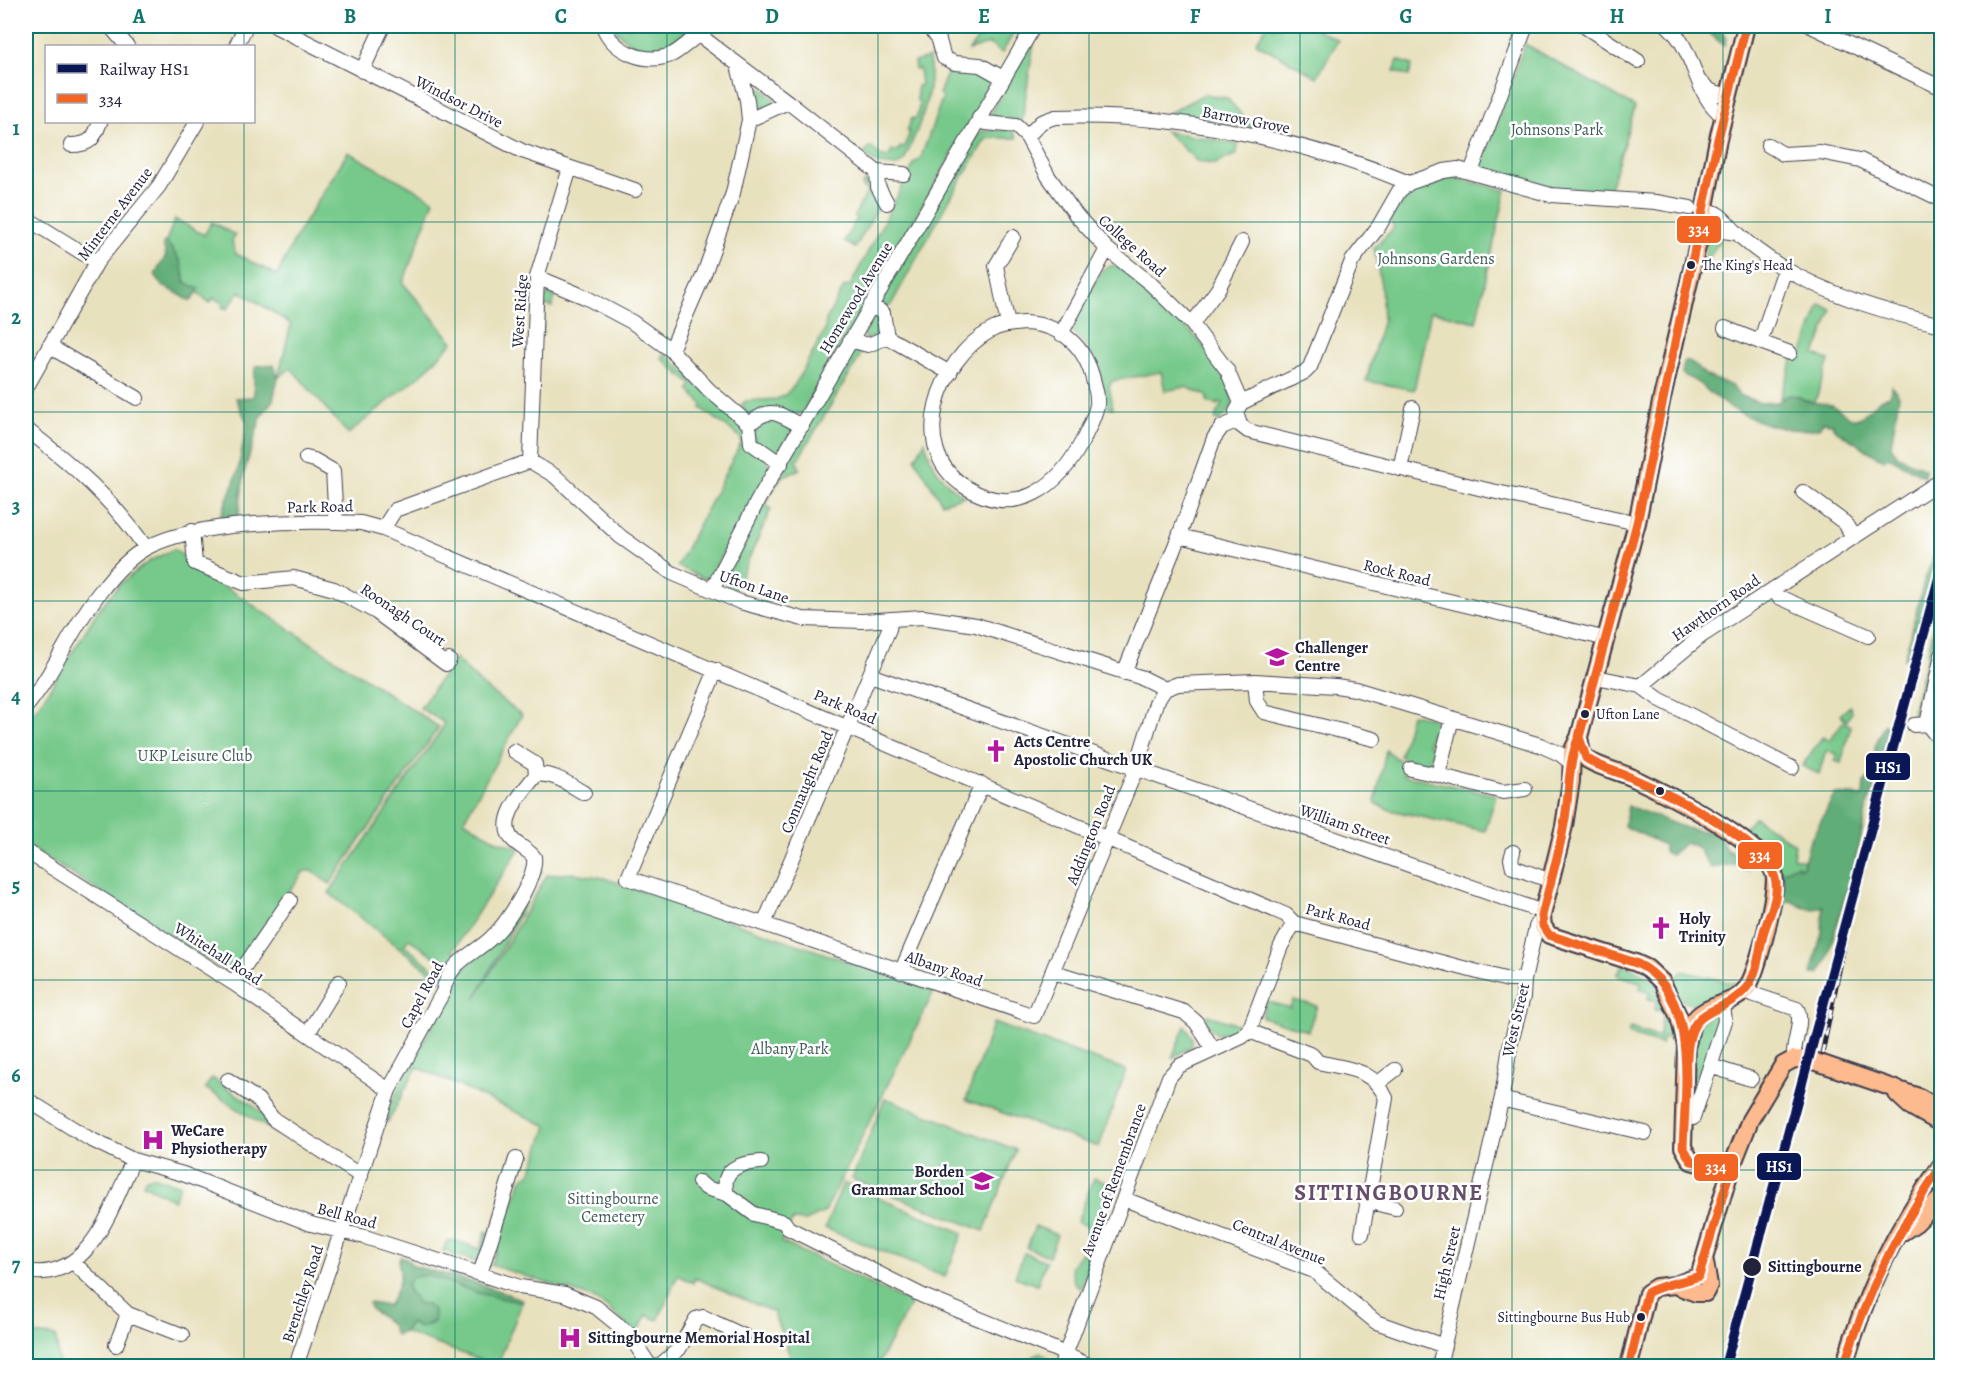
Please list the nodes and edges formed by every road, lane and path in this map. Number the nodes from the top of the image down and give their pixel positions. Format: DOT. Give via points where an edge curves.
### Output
graph roads {
  1 [pos="110,26"];
  2 [pos="246,26"];
  3 [pos="275,26"];
  4 [pos="383,26"];
  5 [pos="603,26"];
  6 [pos="687,26"];
  7 [pos="927,26"];
  8 [pos="1034,26"];
  9 [pos="1526,26"];
  10 [pos="1584,26"];
  11 [pos="1668,26"];
  12 [pos="1746,26"];
  13 [pos="1811,26"];
  14 [pos="699,34"];
  15 [pos="126,45"];
  16 [pos="236,45"];
  17 [pos="1638,61"];
  18 [pos="738,66"];
  19 [pos="362,71"];
  20 [pos="1003,78"];
  21 [pos="1700,82"];
  22 [pos="1941,88"];
  23 [pos="1728,96"];
  24 [pos="788,102"];
  25 [pos="1723,117"];
  26 [pos="979,118"];
  27 [pos="749,120"];
  28 [pos="100,123"];
  29 [pos="195,123"];
  30 [pos="1028,137"];
  31 [pos="71,145"];
  32 [pos="1768,145"];
  33 [pos="570,168"];
  34 [pos="1465,171"];
  35 [pos="877,172"];
  36 [pos="904,174"];
  37 [pos="1409,183"];
  38 [pos="634,190"];
  39 [pos="1941,200"];
  40 [pos="887,203"];
  41 [pos="1697,209"];
  42 [pos="26,218"];
  43 [pos="1701,228"];
  44 [pos="1737,233"];
  45 [pos="1013,237"];
  46 [pos="1242,242"];
  47 [pos="1107,249"];
  48 [pos="97,261"];
  49 [pos="1785,269"];
  50 [pos="537,277"];
  51 [pos="871,305"];
  52 [pos="1192,324"];
  53 [pos="1008,325"];
  54 [pos="1941,325"];
  55 [pos="1725,328"];
  56 [pos="1061,334"];
  57 [pos="887,337"];
  58 [pos="850,340"];
  59 [pos="1760,342"];
  60 [pos="49,346"];
  61 [pos="671,350"];
  62 [pos="1790,353"];
  63 [pos="950,373"];
  64 [pos="26,388"];
  65 [pos="137,398"];
  66 [pos="1241,403"];
  67 [pos="1413,408"];
  68 [pos="1238,420"];
  69 [pos="749,424"];
  70 [pos="802,426"];
  71 [pos="26,429"];
  72 [pos="306,458"];
  73 [pos="530,461"];
  74 [pos="781,464"];
  75 [pos="1400,469"];
  76 [pos="1941,480"];
  77 [pos="1803,492"];
  78 [pos="336,522"];
  79 [pos="1637,523"];
  80 [pos="383,529"];
  81 [pos="192,531"];
  82 [pos="1179,536"];
  83 [pos="1852,537"];
  84 [pos="146,548"];
  85 [pos="1773,589"];
  86 [pos="712,590"];
  87 [pos="891,619"];
  88 [pos="1868,636"];
  89 [pos="1607,639"];
  90 [pos="1941,655"];
  91 [pos="449,660"];
  92 [pos="716,670"];
  93 [pos="1124,673"];
  94 [pos="870,675"];
  95 [pos="1596,677"];
  96 [pos="1256,681"];
  97 [pos="1641,686"];
  98 [pos="1172,687"];
  99 [pos="26,707"];
  100 [pos="1452,718"];
  101 [pos="848,726"];
  102 [pos="1579,737"];
  103 [pos="1941,737"];
  104 [pos="1374,739"];
  105 [pos="514,751"];
  106 [pos="1570,762"];
  107 [pos="1596,765"];
  108 [pos="1792,768"];
  109 [pos="1136,769"];
  110 [pos="1411,769"];
  111 [pos="536,775"];
  112 [pos="1438,775"];
  113 [pos="1571,781"];
  114 [pos="982,784"];
  115 [pos="1525,789"];
  116 [pos="584,793"];
  117 [pos="1108,837"];
  118 [pos="26,851"];
  119 [pos="1513,852"];
  120 [pos="1551,881"];
  121 [pos="290,900"];
  122 [pos="1542,914"];
  123 [pos="1294,923"];
  124 [pos="764,924"];
  125 [pos="1542,939"];
  126 [pos="902,972"];
  127 [pos="1054,972"];
  128 [pos="1524,980"];
  129 [pos="339,982"];
  130 [pos="233,983"];
  131 [pos="1667,990"];
  132 [pos="1743,991"];
  133 [pos="1716,1007"];
  134 [pos="1249,1031"];
  135 [pos="308,1033"];
  136 [pos="1686,1044"];
  137 [pos="1212,1049"];
  138 [pos="1794,1059"];
  139 [pos="1710,1066"];
  140 [pos="1395,1070"];
  141 [pos="1751,1079"];
  142 [pos="228,1080"];
  143 [pos="1378,1083"];
  144 [pos="389,1090"];
  145 [pos="1892,1090"];
  146 [pos="1502,1097"];
  147 [pos="26,1099"];
  148 [pos="1941,1110"];
  149 [pos="1693,1119"];
  150 [pos="1941,1124"];
  151 [pos="1645,1133"];
  152 [pos="133,1160"];
  153 [pos="516,1160"];
  154 [pos="760,1162"];
  155 [pos="1941,1164"];
  156 [pos="1710,1167"];
  157 [pos="1730,1171"];
  158 [pos="361,1176"];
  159 [pos="699,1182"];
  160 [pos="727,1194"];
  161 [pos="1941,1197"];
  162 [pos="1124,1198"];
  163 [pos="1723,1200"];
  164 [pos="1366,1201"];
  165 [pos="1395,1208"];
  166 [pos="340,1231"];
  167 [pos="1362,1234"];
  168 [pos="1898,1235"];
  169 [pos="74,1263"];
  170 [pos="26,1272"];
  171 [pos="480,1274"];
  172 [pos="128,1314"];
  173 [pos="182,1335"];
  174 [pos="744,1336"];
  175 [pos="116,1345"];
  176 [pos="1444,1346"];
  177 [pos="1063,1361"];
  178 [pos="296,1366"];
  179 [pos="650,1366"];
  180 [pos="659,1366"];
  181 [pos="1090,1366"];
  182 [pos="1439,1366"];
  183 [pos="1629,1366"];
  184 [pos="1844,1366"];
  1 -- 15 [label="street"];
  2 -- 16 [label="street"];
  3 -- 19 [label="street, Windsor Drive"];
  4 -- 19 [label="street"];
  5 -- 14 [label="street" via="616,45 643,58 673,54"];
  6 -- 14 [label="street"];
  7 -- 20 [label="street" via="938,37 944,58 980,65"];
  8 -- 20 [label="street, Homewood Avenue"];
  9 -- 34 [label="street"];
  10 -- 17 [label="street"];
  11 -- 21 [label="street" via="1688,51"];
  12 -- 23 [label="main road"];
  13 -- 22 [label="street"];
  14 -- 18 [label="street"];
  18 -- 24 [label="street"];
  18 -- 27 [label="street"];
  19 -- 33 [label="street, Windsor Drive" via="472,128"];
  20 -- 26 [label="street, Homewood Avenue"];
  21 -- 23 [label="street"];
  21 -- 25 [label="street" via="1704,97"];
  23 -- 25 [label="main road"];
  24 -- 27 [label="street"];
  24 -- 35 [label="street"];
  25 -- 41 [label="main road"];
  26 -- 30 [label="street" via="986,123 1016,126"];
  26 -- 51 [label="street, Homewood Avenue"];
  27 -- 61 [label="street" via="733,193"];
  28 -- 31 [label="street" via="93,140 85,145"];
  29 -- 48 [label="street, Minterne Avenue" via="159,186"];
  30 -- 37 [label="street, Barrow Grove" via="1041,122 1055,117 1142,120 1259,138 1357,162"];
  30 -- 47 [label="street, College Road" via="1062,198"];
  32 -- 39 [label="street" via="1783,154 1820,152 1860,160"];
  33 -- 38 [label="street, Windsor Drive"];
  33 -- 50 [label="street, West Ridge"];
  34 -- 37 [label="street" via="1444,171"];
  34 -- 41 [label="street" via="1551,195 1656,202"];
  35 -- 36 [label="street"];
  35 -- 40 [label="street" via="878,187"];
  37 -- 66 [label="street" via="1399,191 1352,261 1310,367"];
  41 -- 43 [label="main road"];
  41 -- 44 [label="street" via="1716,212"];
  42 -- 48 [label="street"];
  43 -- 44 [label="street"];
  43 -- 79 [label="main road"];
  44 -- 49 [label="street"];
  45 -- 53 [label="street" via="996,266"];
  46 -- 52 [label="street" via="1218,289"];
  47 -- 52 [label="street, College Road"];
  47 -- 56 [label="street"];
  48 -- 60 [label="street, Minterne Avenue"];
  49 -- 54 [label="street" via="1861,304"];
  49 -- 59 [label="street"];
  50 -- 61 [label="street" via="607,308"];
  50 -- 73 [label="street, West Ridge"];
  51 -- 57 [label="street" via="882,313"];
  51 -- 58 [label="street, Homewood Avenue"];
  52 -- 66 [label="street, College Road" via="1227,370"];
  53 -- 56 [label="street" via="1036,323"];
  53 -- 63 [label="street" via="978,338"];
  55 -- 59 [label="street"];
  56 -- 63 [label="street" via="1083,353 1092,368 1097,404 1066,469 1034,495 992,499 966,487 947,470 932,437 932,421"];
  57 -- 58 [label="street" via="868,345"];
  57 -- 63 [label="street"];
  58 -- 70 [label="street, Homewood Avenue"];
  59 -- 62 [label="street"];
  60 -- 64 [label="street, Minterne Avenue"];
  60 -- 65 [label="street"];
  61 -- 69 [label="street"];
  66 -- 68 [label="street" via="1236,412"];
  67 -- 75 [label="street"];
  68 -- 75 [label="street" via="1248,431"];
  68 -- 82 [label="street" via="1222,427 1214,438"];
  69 -- 70 [label="street" via="759,415 775,412"];
  69 -- 74 [label="street" via="751,443"];
  70 -- 74 [label="street, Homewood Avenue"];
  71 -- 84 [label="street" via="89,479 126,519"];
  72 -- 78 [label="street" via="333,471"];
  73 -- 80 [label="street" via="396,510"];
  73 -- 86 [label="street, Ufton Lane" via="555,476 621,537 672,573"];
  74 -- 86 [label="street, Homewood Avenue"];
  75 -- 79 [label="street"];
  76 -- 83 [label="street, Hawthorn Road"];
  77 -- 83 [label="street" via="1845,523"];
  78 -- 80 [label="street, Park Road"];
  78 -- 81 [label="street, Park Road"];
  79 -- 89 [label="main road"];
  80 -- 92 [label="street, Park Road"];
  81 -- 84 [label="street, Park Road"];
  81 -- 91 [label="street, Roonagh Court" via="195,563 244,583 294,578 334,589 376,612 446,664"];
  82 -- 89 [label="street, Rock Road"];
  82 -- 93 [label="street"];
  83 -- 85 [label="street, Hawthorn Road"];
  84 -- 99 [label="street, Park Road" via="99,593"];
  85 -- 88 [label="street" via="1779,597"];
  85 -- 97 [label="street, Hawthorn Road" via="1701,636"];
  86 -- 87 [label="street, Ufton Lane" via="803,620"];
  87 -- 93 [label="street, Ufton Lane" via="923,617 976,625"];
  87 -- 94 [label="street, Connaught Road"];
  89 -- 95 [label="main road"];
  90 -- 103 [label="street" via="1921,724"];
  92 -- 101 [label="street, Park Road"];
  92 -- 124 [label="street, Albany Road" via="628,878"];
  93 -- 98 [label="street, Ufton Lane"];
  94 -- 101 [label="street, Connaught Road"];
  94 -- 109 [label="street, William Street"];
  95 -- 97 [label="street"];
  95 -- 102 [label="main road"];
  96 -- 98 [label="street, Ufton Lane"];
  96 -- 100 [label="street, Ufton Lane" via="1356,689"];
  96 -- 104 [label="street" via="1257,701 1264,711"];
  97 -- 108 [label="street"];
  98 -- 109 [label="street, Addington Road" via="1156,703"];
  100 -- 106 [label="street, Ufton Lane" via="1540,746"];
  100 -- 112 [label="street"];
  101 -- 114 [label="street, Park Road"];
  101 -- 124 [label="street, Connaught Road"];
  102 -- 106 [label="main road"];
  102 -- 107 [label="main road" via="1583,756"];
  105 -- 111 [label="street" via="535,764"];
  106 -- 113 [label="main road"];
  107 -- 113 [label="main road" via="1578,771"];
  107 -- 132 [label="main road" via="1649,786 1708,818 1740,838 1769,864 1776,890 1749,984"];
  109 -- 117 [label="street, Addington Road"];
  109 -- 122 [label="street, William Street"];
  110 -- 112 [label="street"];
  111 -- 116 [label="street" via="544,774"];
  111 -- 144 [label="street, Capel Road" via="508,818 512,839 534,857 534,873 502,928 471,951 447,977 443,992"];
  112 -- 115 [label="street" via="1503,792"];
  113 -- 120 [label="main road"];
  114 -- 117 [label="street, Park Road"];
  114 -- 126 [label="street"];
  117 -- 123 [label="street, Park Road" via="1286,915"];
  117 -- 127 [label="street, Addington Road"];
  118 -- 130 [label="street, Whitehall Road"];
  119 -- 120 [label="street" via="1513,867"];
  120 -- 122 [label="main road"];
  121 -- 130 [label="street"];
  122 -- 125 [label="main road"];
  123 -- 128 [label="street, Park Road" via="1508,980"];
  123 -- 134 [label="street" via="1281,946"];
  124 -- 126 [label="street, Albany Road"];
  125 -- 128 [label="street, West Street"];
  125 -- 131 [label="main road" via="1647,968"];
  126 -- 127 [label="street, Albany Road" via="1034,1016"];
  127 -- 137 [label="street" via="1184,1012 1196,1022"];
  128 -- 146 [label="street, West Street"];
  129 -- 135 [label="street"];
  130 -- 135 [label="street, Whitehall Road"];
  131 -- 133 [label="main road" via="1686,1005"];
  131 -- 136 [label="main road"];
  132 -- 133 [label="main road"];
  132 -- 138 [label="street" via="1797,1009 1800,1015 1793,1044"];
  133 -- 136 [label="main road" via="1693,1023"];
  133 -- 139 [label="street" via="1725,1021"];
  134 -- 137 [label="street, Avenue of Remembrance"];
  134 -- 143 [label="street" via="1312,1055 1318,1062 1373,1077"];
  135 -- 144 [label="street, Whitehall Road"];
  136 -- 156 [label="main road" via="1683,1147 1692,1161"];
  137 -- 162 [label="street, Avenue of Remembrance" via="1179,1066 1169,1077"];
  138 -- 145 [label="main road" via="1811,1060"];
  138 -- 157 [label="main road" via="1783,1065 1764,1094"];
  139 -- 141 [label="street"];
  139 -- 149 [label="street"];
  140 -- 143 [label="street"];
  142 -- 158 [label="street" via="258,1100 297,1142"];
  143 -- 164 [label="street" via="1386,1098"];
  144 -- 158 [label="street, Capel Road"];
  145 -- 148 [label="main road" via="1919,1097"];
  145 -- 150 [label="main road"];
  146 -- 151 [label="street"];
  146 -- 176 [label="street, High Street"];
  147 -- 152 [label="street, Bell Road" via="88,1138"];
  152 -- 166 [label="street, Bell Road"];
  152 -- 169 [label="street" via="98,1234"];
  153 -- 171 [label="street"];
  154 -- 160 [label="street" via="737,1165 726,1174"];
  155 -- 168 [label="main road"];
  156 -- 157 [label="main road"];
  156 -- 163 [label="main road"];
  157 -- 163 [label="main road"];
  158 -- 166 [label="street, Capel Road"];
  159 -- 160 [label="street"];
  160 -- 177 [label="street" via="754,1214 784,1222 788,1228 923,1296 1054,1349"];
  161 -- 168 [label="main road"];
  162 -- 176 [label="street, Central Avenue" via="1314,1271 1384,1326"];
  162 -- 177 [label="street, Avenue of Remembrance"];
  163 -- 183 [label="main road" via="1696,1279 1656,1287 1647,1293"];
  164 -- 165 [label="street"];
  164 -- 167 [label="street"];
  166 -- 171 [label="street, Bell Road"];
  166 -- 178 [label="street, Brenchley Road"];
  168 -- 184 [label="main road" via="1869,1289"];
  169 -- 170 [label="street" via="64,1269"];
  169 -- 172 [label="street"];
  171 -- 179 [label="street, Bell Road" via="520,1287 565,1294 596,1307 628,1333"];
  172 -- 173 [label="street"];
  172 -- 175 [label="street"];
  174 -- 180 [label="street" via="702,1317 696,1319 679,1349"];
  176 -- 182 [label="street, High Street"];
  177 -- 181 [label="street"];
}
